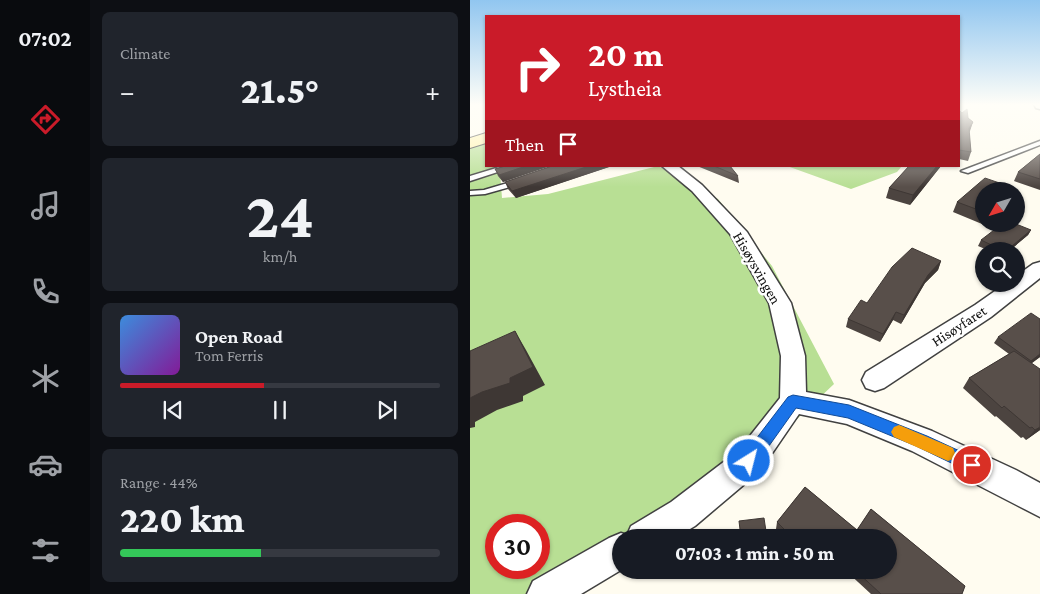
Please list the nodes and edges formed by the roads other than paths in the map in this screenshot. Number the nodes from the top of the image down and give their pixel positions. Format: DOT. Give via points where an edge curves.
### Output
graph roads {
  1 [pos="485,138"];
  2 [pos="470,143"];
  3 [pos="1040,143"];
  4 [pos="509,167"];
  5 [pos="670,167"];
  6 [pos="965,171"];
  7 [pos="530,178"];
  8 [pos="470,179"];
  9 [pos="470,194"];
  10 [pos="1040,268"];
  11 [pos="875,380"];
  12 [pos="793,401"];
  13 [pos="1040,500"];
  14 [pos="658,529"];
  15 [pos="612,555"];
  16 [pos="546,594"];
  1 -- 2 [label="main road"];
  3 -- 6 [label="lane"];
  4 -- 8 [label="lane"];
  5 -- 12 [label="street, Hisøysvingen" via="697,188 738,232 780,304 793,356"];
  7 -- 9 [label="lane"];
  10 -- 11 [label="street, Hisøyfaret" via="983,311"];
  12 -- 13 [label="street" via="849,412 922,441"];
  12 -- 14 [label="street" via="749,461 683,514"];
  15 -- 16 [label="street"];
}
